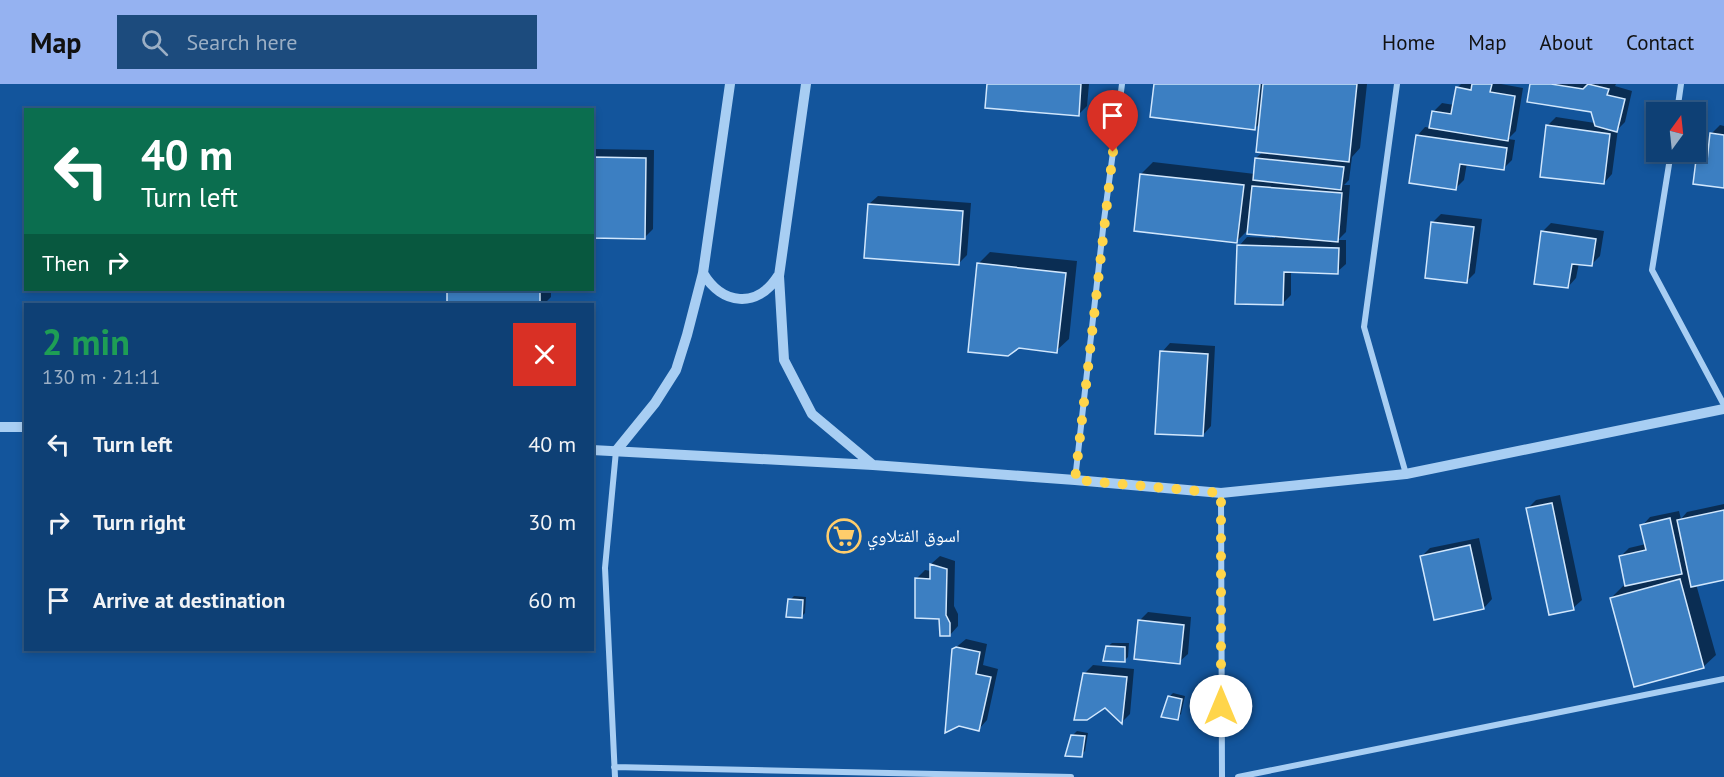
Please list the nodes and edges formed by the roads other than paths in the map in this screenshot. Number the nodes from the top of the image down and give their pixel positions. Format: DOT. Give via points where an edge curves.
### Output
graph roads {
  1 [pos="730,84"];
  2 [pos="806,84"];
  3 [pos="1122,84"];
  4 [pos="1397,84"];
  5 [pos="1681,84"];
  6 [pos="1678,102"];
  7 [pos="1669,162"];
  8 [pos="703,273"];
  9 [pos="778,276"];
  10 [pos="1724,407"];
  11 [pos="0,427"];
  12 [pos="24,427"];
  13 [pos="594,450"];
  14 [pos="616,451"];
  15 [pos="873,465"];
  16 [pos="1406,474"];
  17 [pos="1075,480"];
  18 [pos="1221,493"];
  19 [pos="1724,679"];
  20 [pos="614,767"];
  21 [pos="615,777"];
  22 [pos="1071,777"];
  23 [pos="1222,777"];
  24 [pos="1238,777"];
  1 -- 8 [label="street"];
  2 -- 9 [label="street"];
  3 -- 17 [label="street"];
  4 -- 16 [label="street" via="1364,327"];
  5 -- 6 [label="street"];
  7 -- 10 [label="street" via="1652,270"];
  8 -- 9 [label="street" via="718,292 741,299 764,293"];
  8 -- 14 [label="street" via="676,370"];
  9 -- 15 [label="street" via="784,360 812,414"];
  10 -- 16 [label="street"];
  11 -- 12 [label="street"];
  13 -- 14 [label="street"];
  14 -- 15 [label="street"];
  14 -- 20 [label="street" via="605,568"];
  15 -- 17 [label="street"];
  16 -- 18 [label="street"];
  17 -- 18 [label="street"];
  18 -- 23 [label="street"];
  19 -- 24 [label="street"];
  20 -- 21 [label="street"];
  20 -- 22 [label="street"];
}
